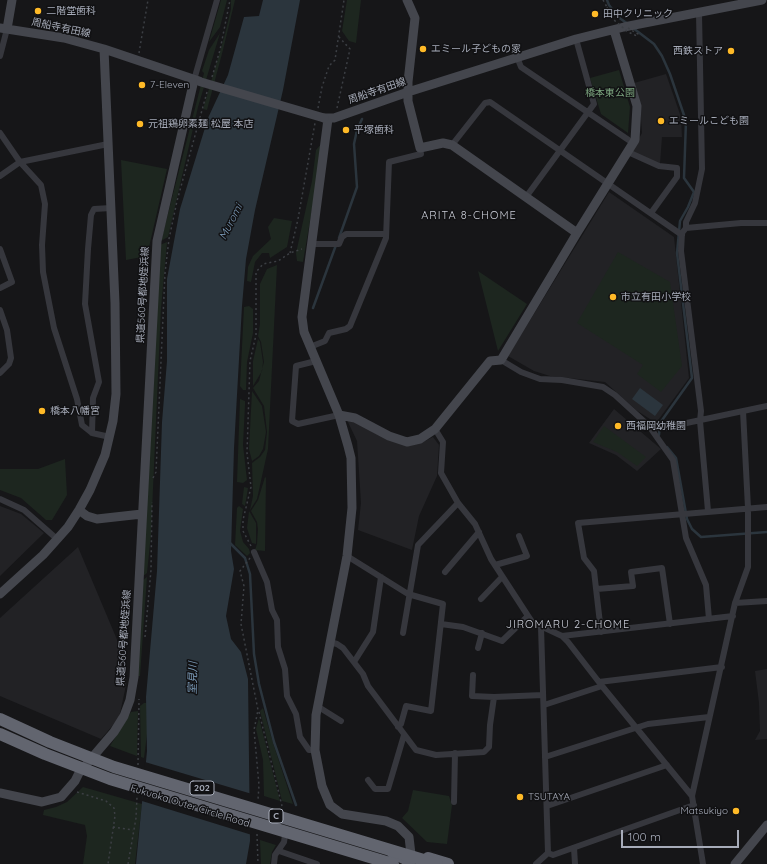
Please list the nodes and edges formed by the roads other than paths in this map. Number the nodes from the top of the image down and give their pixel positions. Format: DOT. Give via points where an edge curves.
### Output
graph roads {
  1 [pos="12,0"];
  2 [pos="217,0"];
  3 [pos="407,0"];
  4 [pos="762,0"];
  5 [pos="699,13"];
  6 [pos="3,28"];
  7 [pos="614,30"];
  8 [pos="576,39"];
  9 [pos="104,50"];
  10 [pos="0,56"];
  11 [pos="517,57"];
  12 [pos="201,82"];
  13 [pos="408,92"];
  14 [pos="588,111"];
  15 [pos="323,118"];
  16 [pos="0,133"];
  17 [pos="633,143"];
  18 [pos="108,144"];
  19 [pos="452,145"];
  20 [pos="420,148"];
  21 [pos="559,151"];
  22 [pos="628,152"];
  23 [pos="20,162"];
  24 [pos="0,176"];
  25 [pos="609,184"];
  26 [pos="526,197"];
  27 [pos="111,208"];
  28 [pos="651,213"];
  29 [pos="767,223"];
  30 [pos="686,228"];
  31 [pos="577,233"];
  32 [pos="386,234"];
  33 [pos="682,235"];
  34 [pos="311,246"];
  35 [pos="0,249"];
  36 [pos="0,288"];
  37 [pos="0,310"];
  38 [pos="7,330"];
  39 [pos="0,332"];
  40 [pos="310,347"];
  41 [pos="501,360"];
  42 [pos="316,361"];
  43 [pos="0,373"];
  44 [pos="767,406"];
  45 [pos="743,411"];
  46 [pos="339,415"];
  47 [pos="700,421"];
  48 [pos="651,427"];
  49 [pos="435,429"];
  50 [pos="92,433"];
  51 [pos="110,437"];
  52 [pos="0,499"];
  53 [pos="458,504"];
  54 [pos="767,507"];
  55 [pos="748,508"];
  56 [pos="79,510"];
  57 [pos="708,511"];
  58 [pos="681,513"];
  59 [pos="142,514"];
  60 [pos="479,532"];
  61 [pos="520,536"];
  62 [pos="57,539"];
  63 [pos="254,552"];
  64 [pos="347,556"];
  65 [pos="495,565"];
  66 [pos="445,572"];
  67 [pos="381,577"];
  68 [pos="502,577"];
  69 [pos="597,589"];
  70 [pos="0,594"];
  71 [pos="408,594"];
  72 [pos="481,599"];
  73 [pos="767,601"];
  74 [pos="735,603"];
  75 [pos="528,616"];
  76 [pos="733,616"];
  77 [pos="709,619"];
  78 [pos="441,624"];
  79 [pos="670,624"];
  80 [pos="541,627"];
  81 [pos="601,632"];
  82 [pos="403,633"];
  83 [pos="482,633"];
  84 [pos="562,636"];
  85 [pos="330,642"];
  86 [pos="478,648"];
  87 [pos="354,662"];
  88 [pos="722,667"];
  89 [pos="473,675"];
  90 [pos="600,684"];
  91 [pos="543,695"];
  92 [pos="494,697"];
  93 [pos="544,705"];
  94 [pos="317,706"];
  95 [pos="0,715"];
  96 [pos="709,717"];
  97 [pos="0,719"];
  98 [pos="341,722"];
  99 [pos="398,727"];
  100 [pos="635,727"];
  101 [pos="38,734"];
  102 [pos="0,735"];
  103 [pos="404,735"];
  104 [pos="315,750"];
  105 [pos="455,754"];
  106 [pos="95,756"];
  107 [pos="545,757"];
  108 [pos="667,765"];
  109 [pos="79,772"];
  110 [pos="368,780"];
  111 [pos="124,783"];
  112 [pos="0,793"];
  113 [pos="692,796"];
  114 [pos="454,802"];
  115 [pos="694,804"];
  116 [pos="546,806"];
  117 [pos="767,825"];
  118 [pos="279,833"];
  119 [pos="574,848"];
  120 [pos="279,851"];
  121 [pos="548,853"];
  122 [pos="411,860"];
  123 [pos="274,864"];
  124 [pos="317,864"];
  125 [pos="386,864"];
  126 [pos="392,864"];
  127 [pos="418,864"];
  128 [pos="437,864"];
  129 [pos="448,864"];
  130 [pos="536,864"];
  131 [pos="574,864"];
  132 [pos="703,864"];
  133 [pos="735,864"];
  1 -- 6 [label="street"];
  2 -- 12 [label="street"];
  3 -- 13 [label="street" via="415,18"];
  4 -- 5 [label="street, 周船寺有田線"];
  5 -- 7 [label="street, 周船寺有田線"];
  5 -- 30 [label="street" via="702,169 700,188"];
  6 -- 9 [label="street, 周船寺有田線" via="64,38"];
  6 -- 10 [label="street"];
  7 -- 8 [label="street, 周船寺有田線"];
  7 -- 17 [label="street" via="637,106"];
  8 -- 11 [label="street, 周船寺有田線"];
  8 -- 14 [label="street" via="594,104"];
  9 -- 12 [label="street, 周船寺有田線"];
  9 -- 18 [label="street"];
  11 -- 13 [label="street, 周船寺有田線"];
  11 -- 14 [label="street" via="521,68"];
  12 -- 15 [label="street, 周船寺有田線, bridge"];
  12 -- 59 [label="street, 県道560号都地姪浜線" via="157,241"];
  13 -- 15 [label="street, 周船寺有田線"];
  13 -- 20 [label="street"];
  14 -- 17 [label="street"];
  14 -- 21 [label="street"];
  15 -- 34 [label="street"];
  16 -- 23 [label="street"];
  17 -- 22 [label="street"];
  18 -- 23 [label="street"];
  18 -- 27 [label="street"];
  19 -- 20 [label="street" via="443,143"];
  19 -- 21 [label="street" via="485,103 490,102"];
  19 -- 26 [label="street"];
  20 -- 32 [label="street" via="421,154 389,162"];
  21 -- 25 [label="street"];
  21 -- 26 [label="street"];
  22 -- 25 [label="street"];
  22 -- 28 [label="street" via="659,166 678,168 678,177"];
  23 -- 24 [label="street"];
  23 -- 50 [label="street" via="41,185 45,204 43,272 54,328 77,399 82,425"];
  25 -- 28 [label="street"];
  25 -- 31 [label="street"];
  26 -- 31 [label="street"];
  27 -- 50 [label="street" via="94,209 91,215 88,249 85,304 99,382 93,398"];
  27 -- 51 [label="street" via="116,386"];
  28 -- 33 [label="street"];
  29 -- 30 [label="street"];
  30 -- 33 [label="street"];
  31 -- 41 [label="street"];
  32 -- 34 [label="street" via="346,234 336,244"];
  32 -- 40 [label="street" via="350,326 329,334 325,341"];
  33 -- 47 [label="street" via="681,251 701,411"];
  34 -- 40 [label="street" via="302,317"];
  35 -- 36 [label="street" via="12,282"];
  37 -- 38 [label="street"];
  38 -- 39 [label="street"];
  38 -- 43 [label="street" via="11,358"];
  40 -- 42 [label="street"];
  41 -- 48 [label="street" via="540,379 603,387 615,394"];
  41 -- 49 [label="street" via="490,362"];
  42 -- 46 [label="street"];
  42 -- 46 [label="street" via="296,366 292,421 298,424"];
  44 -- 45 [label="street"];
  45 -- 47 [label="street"];
  45 -- 55 [label="street"];
  46 -- 49 [label="street" via="355,418 389,436 407,442 420,439"];
  46 -- 64 [label="street" via="351,458 352,508"];
  47 -- 48 [label="street" via="663,428"];
  47 -- 57 [label="street"];
  48 -- 58 [label="street" via="673,460"];
  49 -- 53 [label="street" via="443,442 441,473"];
  50 -- 51 [label="street"];
  51 -- 56 [label="street" via="99,470"];
  52 -- 62 [label="street" via="24,510"];
  53 -- 60 [label="street"];
  53 -- 71 [label="street" via="418,545"];
  54 -- 55 [label="street"];
  55 -- 57 [label="street"];
  55 -- 74 [label="street" via="748,567"];
  56 -- 59 [label="street" via="97,519"];
  56 -- 62 [label="street"];
  57 -- 58 [label="street"];
  58 -- 69 [label="street" via="578,523 584,558 594,571"];
  58 -- 77 [label="street" via="686,538 706,585"];
  59 -- 106 [label="street, 県道560号都地姪浜線" via="134,677 130,700 124,716"];
  60 -- 65 [label="street"];
  60 -- 66 [label="street"];
  61 -- 65 [label="street" via="527,556"];
  62 -- 70 [label="street" via="44,555"];
  63 -- 104 [label="street" via="267,582 272,610 277,620 278,647 285,669 287,696 296,714 300,737 309,750"];
  64 -- 67 [label="street"];
  64 -- 85 [label="street"];
  65 -- 68 [label="street"];
  67 -- 71 [label="street"];
  67 -- 87 [label="street" via="373,632"];
  68 -- 72 [label="street"];
  68 -- 75 [label="street"];
  69 -- 79 [label="street" via="633,586 631,572 662,568"];
  69 -- 81 [label="street"];
  71 -- 78 [label="street" via="443,604"];
  71 -- 82 [label="street"];
  73 -- 74 [label="street"];
  74 -- 76 [label="street"];
  75 -- 80 [label="street"];
  75 -- 83 [label="street" via="502,641"];
  76 -- 77 [label="street"];
  76 -- 88 [label="street"];
  77 -- 79 [label="street"];
  78 -- 83 [label="street"];
  78 -- 99 [label="street" via="431,711 406,706"];
  79 -- 81 [label="street"];
  80 -- 84 [label="street"];
  80 -- 91 [label="street"];
  81 -- 84 [label="street"];
  83 -- 86 [label="street"];
  84 -- 90 [label="street"];
  85 -- 87 [label="street" via="343,648"];
  85 -- 94 [label="street"];
  87 -- 99 [label="street"];
  88 -- 90 [label="street"];
  88 -- 96 [label="street"];
  89 -- 92 [label="street" via="472,696"];
  90 -- 93 [label="street"];
  90 -- 100 [label="street"];
  91 -- 92 [label="street"];
  91 -- 93 [label="street"];
  92 -- 105 [label="street" via="489,747 484,752"];
  93 -- 107 [label="street"];
  94 -- 98 [label="street"];
  94 -- 104 [label="street"];
  95 -- 101 [label="highway, Fukuoka Outer Circle Road / 202"];
  96 -- 100 [label="street"];
  96 -- 113 [label="street"];
  97 -- 128 [label="highway, C, bridge" via="114,767"];
  99 -- 103 [label="street"];
  100 -- 107 [label="street"];
  100 -- 108 [label="street"];
  101 -- 106 [label="highway, Fukuoka Outer Circle Road / 202"];
  101 -- 109 [label="highway" via="47,744 75,757 79,763"];
  102 -- 109 [label="highway, Fukuoka Outer Circle Road" via="31,753"];
  102 -- 126 [label="highway, C, bridge" via="110,779"];
  103 -- 105 [label="street" via="416,750"];
  103 -- 110 [label="street" via="388,789 375,789"];
  104 -- 122 [label="street" via="322,786 333,809 342,814 398,826 409,837"];
  105 -- 114 [label="street"];
  106 -- 109 [label="street, 県道560号都地姪浜線"];
  106 -- 111 [label="highway" via="98,769"];
  106 -- 122 [label="highway, Fukuoka Outer Circle Road / 202" via="280,809"];
  107 -- 116 [label="street"];
  108 -- 113 [label="street"];
  108 -- 116 [label="street"];
  109 -- 111 [label="highway, Fukuoka Outer Circle Road"];
  109 -- 112 [label="street, 県道560号都地姪浜線" via="69,789 61,797 53,800 36,801"];
  111 -- 118 [label="highway, Fukuoka Outer Circle Road / 202, bridge" via="151,789 169,800"];
  113 -- 115 [label="street"];
  115 -- 119 [label="street"];
  115 -- 132 [label="street"];
  116 -- 121 [label="street"];
  117 -- 133 [label="street"];
  118 -- 120 [label="street"];
  118 -- 125 [label="highway, Fukuoka Outer Circle Road / 202"];
  119 -- 121 [label="street" via="553,855"];
  119 -- 131 [label="street"];
  120 -- 123 [label="street" via="275,855"];
  120 -- 124 [label="street"];
  121 -- 130 [label="street"];
  122 -- 127 [label="highway"];
  122 -- 129 [label="highway, Fukuoka Outer Circle Road / 202"];
}
